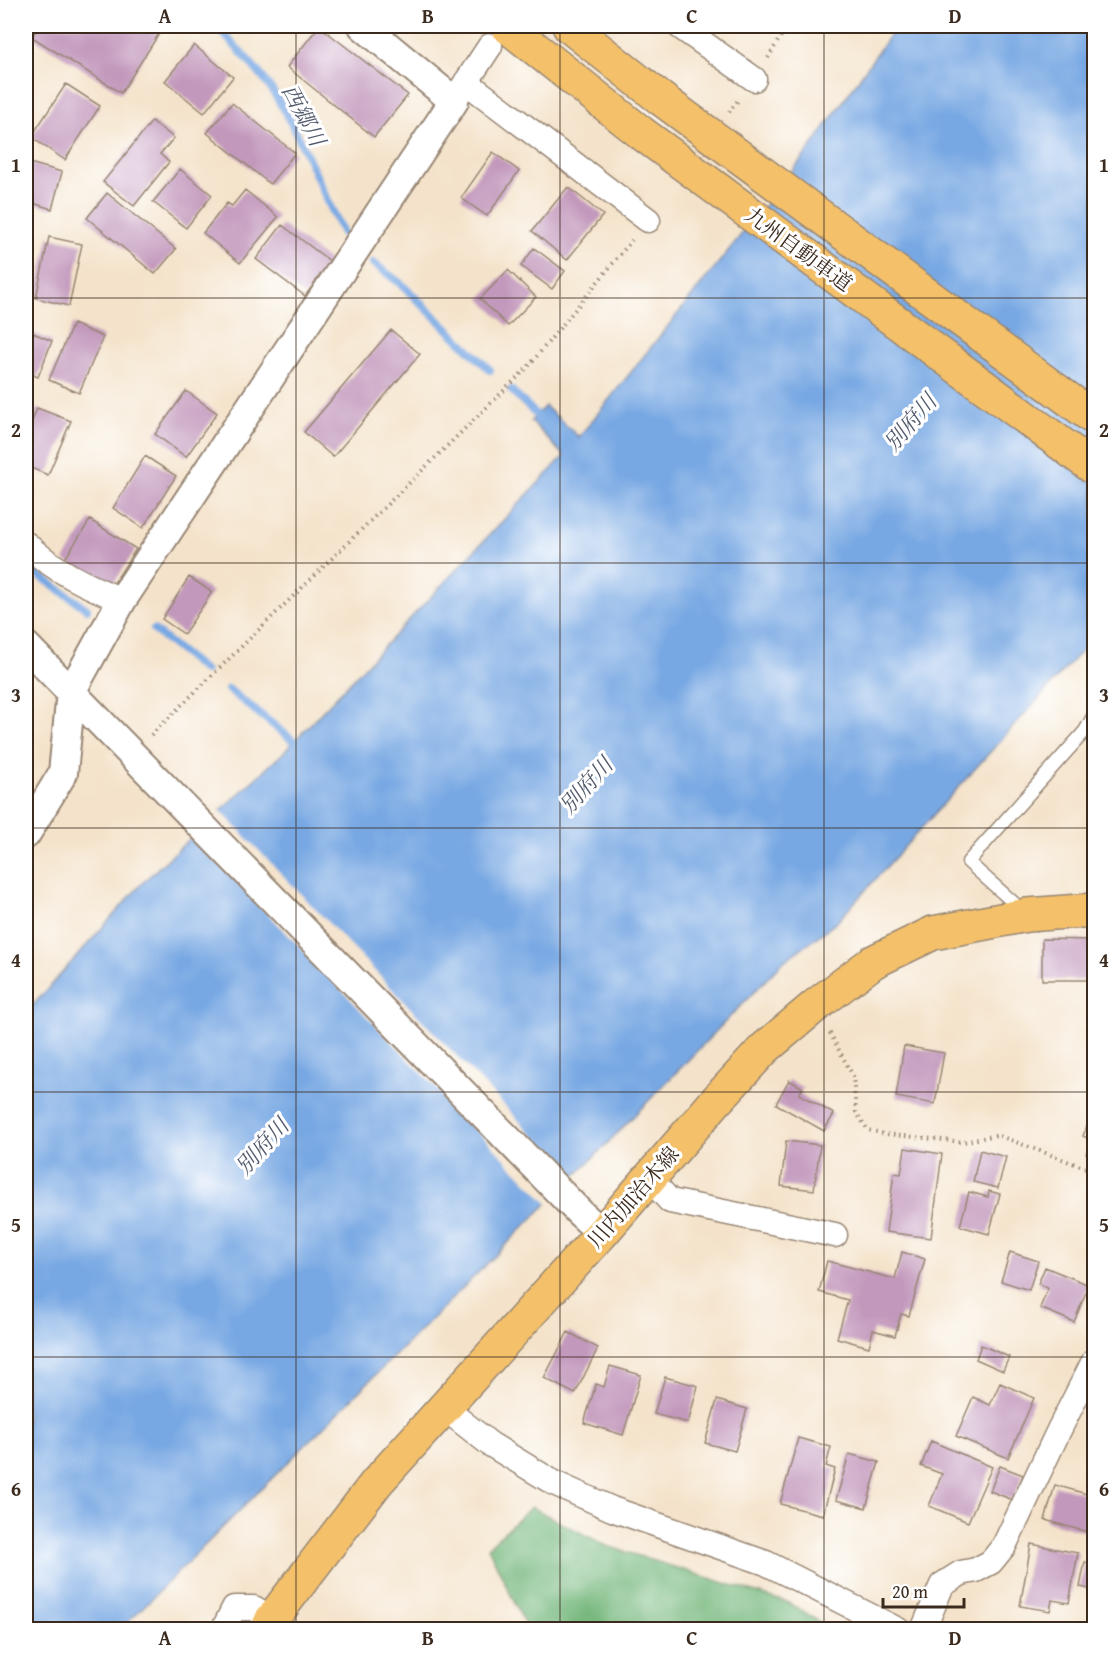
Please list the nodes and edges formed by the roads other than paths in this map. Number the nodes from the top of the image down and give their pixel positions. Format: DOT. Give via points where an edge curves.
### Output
graph roads {
  1 [pos="363,26"];
  2 [pos="570,26"];
  3 [pos="679,26"];
  4 [pos="499,36"];
  5 [pos="754,79"];
  6 [pos="460,92"];
  7 [pos="648,220"];
  8 [pos="1095,418"];
  9 [pos="1095,468"];
  10 [pos="26,544"];
  11 [pos="122,600"];
  12 [pos="26,646"];
  13 [pos="70,692"];
  14 [pos="1095,715"];
  15 [pos="26,834"];
  16 [pos="1095,910"];
  17 [pos="1027,915"];
  18 [pos="650,1179"];
  19 [pos="591,1223"];
  20 [pos="835,1235"];
  21 [pos="1095,1361"];
  22 [pos="443,1407"];
  23 [pos="269,1624"];
  24 [pos="223,1629"];
  25 [pos="898,1629"];
  26 [pos="923,1629"];
  1 -- 6 [label="street"];
  2 -- 8 [label="main road, 九州自動車道, bridge" via="660,98"];
  3 -- 5 [label="street"];
  4 -- 6 [label="street"];
  4 -- 9 [label="main road, 九州自動車道, bridge" via="640,132"];
  6 -- 7 [label="street"];
  6 -- 11 [label="street"];
  10 -- 11 [label="street" via="43,561"];
  11 -- 13 [label="street"];
  12 -- 13 [label="street"];
  13 -- 15 [label="street" via="63,773"];
  13 -- 19 [label="street"];
  14 -- 17 [label="lane" via="968,862"];
  16 -- 17 [label="main road, 川内加治木線"];
  17 -- 18 [label="main road, 川内加治木線" via="933,933 873,962 764,1049"];
  18 -- 19 [label="main road, 川内加治木線"];
  18 -- 20 [label="street" via="670,1201"];
  19 -- 22 [label="main road, 川内加治木線"];
  21 -- 26 [label="street" via="1004,1546 991,1562 942,1585"];
  22 -- 23 [label="main road, 川内加治木線" via="377,1482"];
  22 -- 25 [label="street" via="490,1444 554,1483 612,1509 766,1563"];
  23 -- 24 [label="street" via="254,1608 234,1608"];
}
